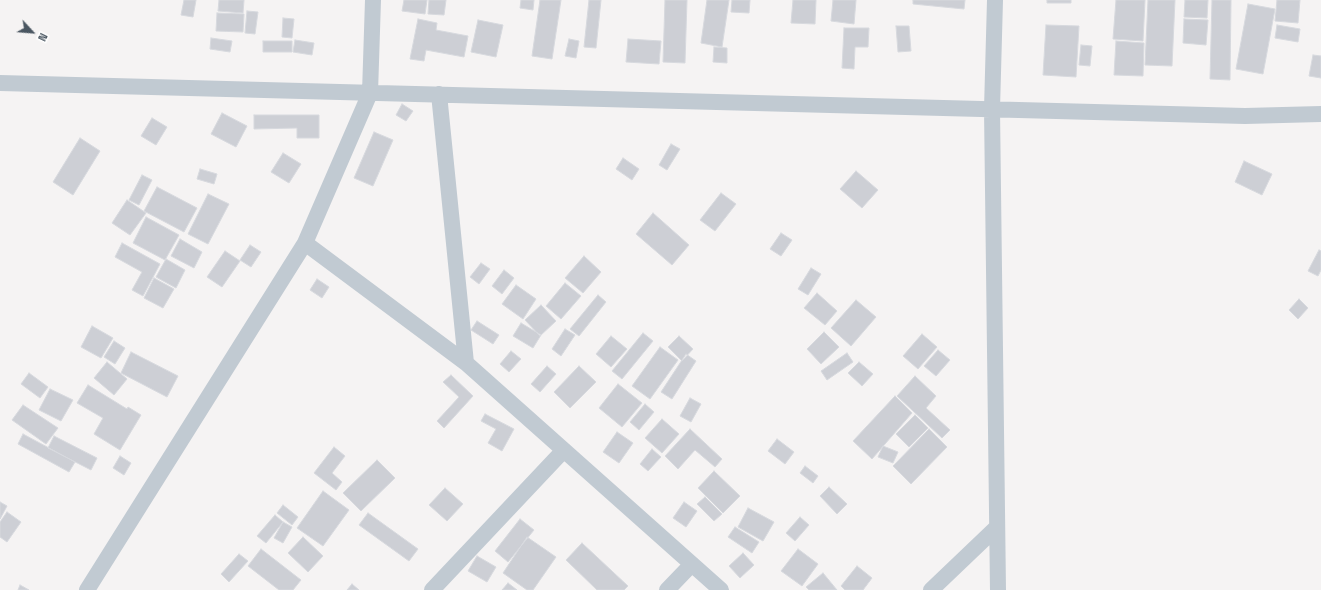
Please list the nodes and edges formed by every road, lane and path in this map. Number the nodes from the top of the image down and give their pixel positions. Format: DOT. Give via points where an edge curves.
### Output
graph roads {
  1 [pos="373,0"];
  2 [pos="995,0"];
  3 [pos="0,83"];
  4 [pos="370,93"];
  5 [pos="439,94"];
  6 [pos="992,109"];
  7 [pos="1320,115"];
  8 [pos="305,243"];
  9 [pos="466,363"];
  10 [pos="564,450"];
  11 [pos="997,527"];
  12 [pos="692,564"];
  13 [pos="87,590"];
  14 [pos="432,590"];
  15 [pos="667,590"];
  16 [pos="722,590"];
  17 [pos="931,590"];
  18 [pos="998,590"];
  1 -- 4 [label="street"];
  2 -- 6 [label="street"];
  3 -- 4 [label="street"];
  4 -- 5 [label="street"];
  4 -- 8 [label="street"];
  5 -- 6 [label="street"];
  5 -- 9 [label="street"];
  6 -- 7 [label="street" via="1245,116"];
  6 -- 11 [label="street"];
  8 -- 9 [label="street"];
  8 -- 13 [label="street"];
  9 -- 10 [label="street"];
  10 -- 12 [label="street"];
  10 -- 14 [label="street"];
  11 -- 17 [label="street"];
  11 -- 18 [label="street"];
  12 -- 15 [label="street"];
  12 -- 16 [label="street"];
}
